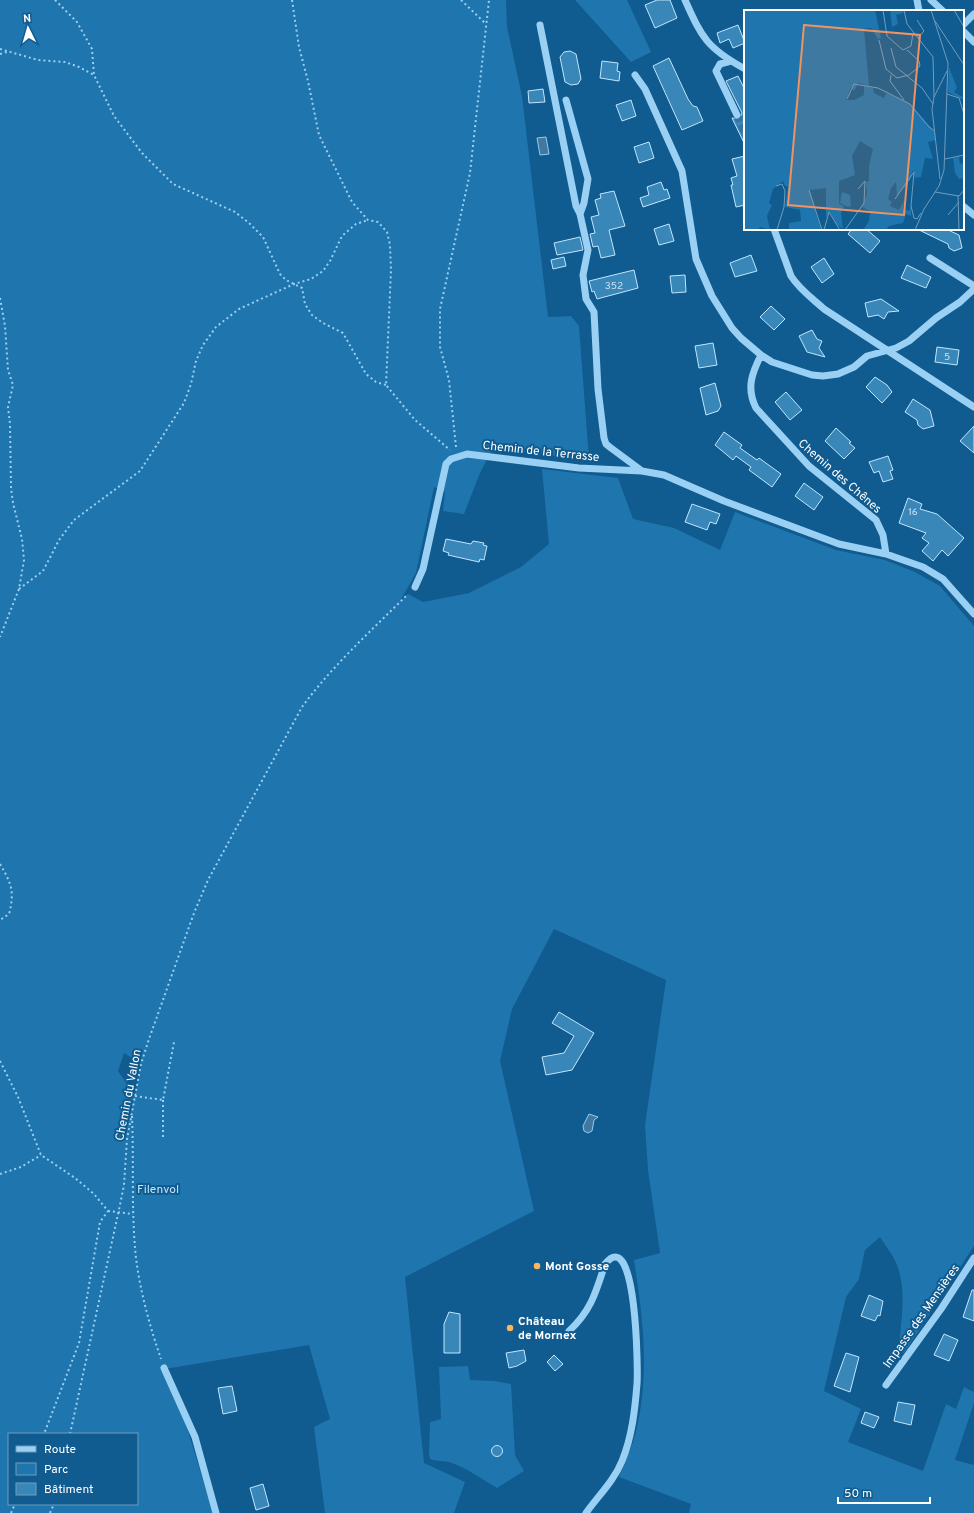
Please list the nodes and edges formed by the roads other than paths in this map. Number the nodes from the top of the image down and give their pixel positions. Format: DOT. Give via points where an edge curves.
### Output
graph roads {
  1 [pos="684,0"];
  2 [pos="917,0"];
  3 [pos="932,0"];
  4 [pos="919,10"];
  5 [pos="942,10"];
  6 [pos="974,14"];
  7 [pos="540,24"];
  8 [pos="964,24"];
  9 [pos="964,32"];
  10 [pos="974,42"];
  11 [pos="731,61"];
  12 [pos="744,68"];
  13 [pos="635,75"];
  14 [pos="566,100"];
  15 [pos="737,116"];
  16 [pos="964,207"];
  17 [pos="580,214"];
  18 [pos="974,215"];
  19 [pos="774,230"];
  20 [pos="930,258"];
  21 [pos="974,286"];
  22 [pos="974,289"];
  23 [pos="887,350"];
  24 [pos="761,355"];
  25 [pos="974,407"];
  26 [pos="642,471"];
  27 [pos="886,554"];
  28 [pos="415,587"];
  29 [pos="974,614"];
  30 [pos="974,1258"];
  31 [pos="569,1331"];
  32 [pos="164,1368"];
  33 [pos="886,1385"];
  34 [pos="216,1513"];
  35 [pos="586,1513"];
  1 -- 11 [label="street" via="702,36 714,49"];
  2 -- 4 [label="street"];
  3 -- 5 [label="street"];
  6 -- 8 [label="street"];
  7 -- 17 [label="street" via="576,206"];
  9 -- 10 [label="street"];
  11 -- 12 [label="street"];
  11 -- 15 [label="street" via="720,64 716,71"];
  13 -- 24 [label="street" via="645,89 682,171 696,259 712,296 732,328"];
  14 -- 17 [label="street" via="588,179"];
  16 -- 18 [label="street"];
  17 -- 26 [label="street" via="588,250 584,275 586,299 594,312 598,389 604,438 611,448"];
  19 -- 23 [label="street" via="795,283 820,306"];
  20 -- 21 [label="street"];
  22 -- 23 [label="street" via="915,337"];
  23 -- 24 [label="street" via="867,356 846,371 823,376 799,372"];
  23 -- 25 [label="street"];
  24 -- 27 [label="street, Chemin des Chênes" via="751,376 750,385 756,408 809,466 876,520 883,535"];
  26 -- 27 [label="street, Chemin de la Terrasse" via="664,475 839,544"];
  26 -- 28 [label="street, Chemin de la Terrasse" via="579,468 467,454 451,459 446,464 423,569"];
  27 -- 29 [label="street, Chemin de la Terrasse" via="923,567 944,580"];
  30 -- 33 [label="street, Impasse des Mensières"];
  31 -- 35 [label="street" via="582,1319 594,1298 604,1264 614,1258 620,1259 625,1264 630,1284 636,1324 638,1383 633,1419 622,1462 605,1491"];
  32 -- 34 [label="street" via="195,1436"];
}
